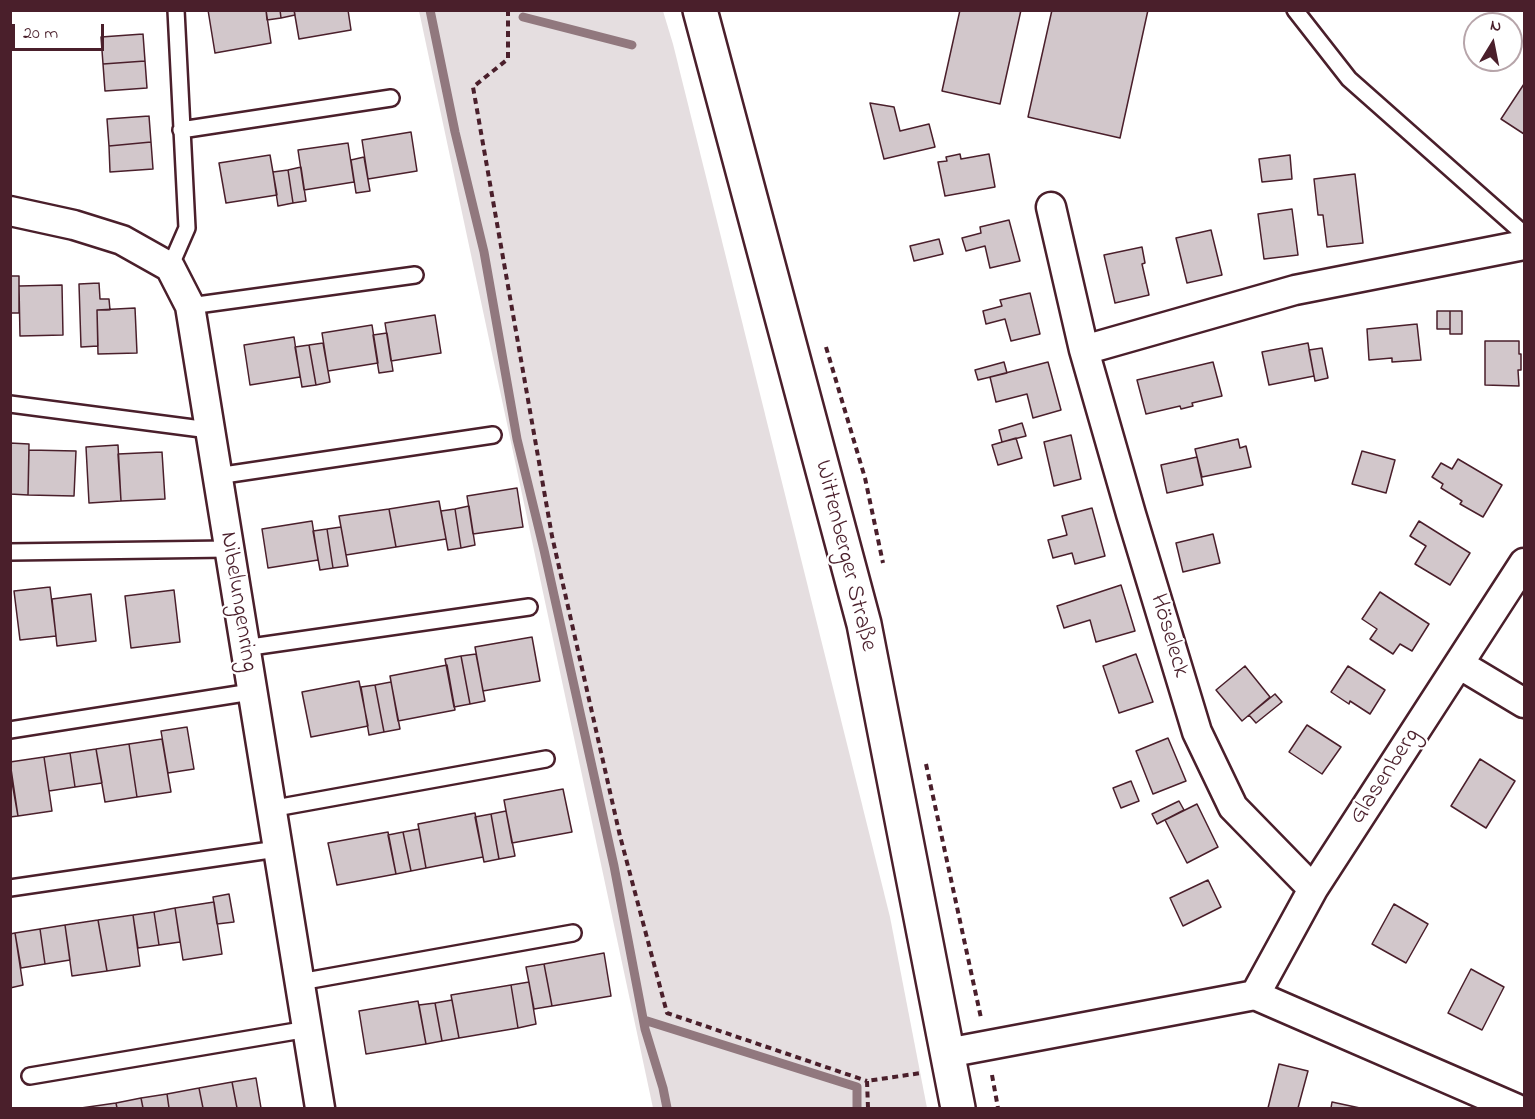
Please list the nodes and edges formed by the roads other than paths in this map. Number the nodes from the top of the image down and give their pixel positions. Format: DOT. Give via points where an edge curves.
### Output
graph roads {
  1 [pos="176,10"];
  2 [pos="700,10"];
  3 [pos="1295,10"];
  4 [pos="391,98"];
  5 [pos="181,130"];
  6 [pos="10,203"];
  7 [pos="1051,207"];
  8 [pos="11,211"];
  9 [pos="1524,234"];
  10 [pos="1524,244"];
  11 [pos="170,267"];
  12 [pos="415,275"];
  13 [pos="190,306"];
  14 [pos="1084,350"];
  15 [pos="10,404"];
  16 [pos="209,430"];
  17 [pos="493,435"];
  18 [pos="217,476"];
  19 [pos="228,549"];
  20 [pos="10,552"];
  21 [pos="1524,563"];
  22 [pos="530,608"];
  23 [pos="244,648"];
  24 [pos="1459,664"];
  25 [pos="251,692"];
  26 [pos="1524,704"];
  27 [pos="10,730"];
  28 [pos="546,759"];
  29 [pos="270,809"];
  30 [pos="277,849"];
  31 [pos="10,888"];
  32 [pos="1312,889"];
  33 [pos="573,933"];
  34 [pos="300,982"];
  35 [pos="1255,995"];
  36 [pos="308,1029"];
  37 [pos="949,1060"];
  38 [pos="30,1076"];
  39 [pos="320,1108"];
  40 [pos="958,1108"];
  41 [pos="1515,1108"];
  1 -- 5 [label="lane"];
  2 -- 37 [label="main road, Wittenberger Straße" via="864,624"];
  3 -- 9 [label="lane" via="1349,80"];
  4 -- 5 [label="lane"];
  5 -- 11 [label="lane" via="187,228"];
  6 -- 8 [label="lane"];
  7 -- 14 [label="street, Höseleck"];
  8 -- 11 [label="street" via="122,240"];
  10 -- 14 [label="street" via="1295,290"];
  11 -- 13 [label="street, Nibelungenring"];
  12 -- 13 [label="lane"];
  13 -- 16 [label="street, Nibelungenring"];
  14 -- 32 [label="street, Höseleck" via="1197,732 1233,807"];
  15 -- 16 [label="lane"];
  16 -- 18 [label="street, Nibelungenring"];
  17 -- 18 [label="lane"];
  18 -- 19 [label="street, Nibelungenring"];
  19 -- 20 [label="lane"];
  19 -- 23 [label="street, Nibelungenring"];
  21 -- 24 [label="street, Glasenberg"];
  22 -- 23 [label="lane"];
  23 -- 25 [label="street, Nibelungenring"];
  24 -- 26 [label="street"];
  24 -- 32 [label="street, Glasenberg"];
  25 -- 27 [label="lane"];
  25 -- 29 [label="street, Nibelungenring"];
  28 -- 29 [label="lane"];
  29 -- 30 [label="street, Nibelungenring"];
  30 -- 31 [label="lane"];
  30 -- 34 [label="street, Nibelungenring"];
  32 -- 35 [label="street, Glasenberg"];
  33 -- 34 [label="lane"];
  34 -- 36 [label="street, Nibelungenring"];
  35 -- 37 [label="street"];
  35 -- 41 [label="street"];
  36 -- 38 [label="lane"];
  36 -- 39 [label="street, Nibelungenring"];
  37 -- 40 [label="main road, Wittenberger Straße"];
}
